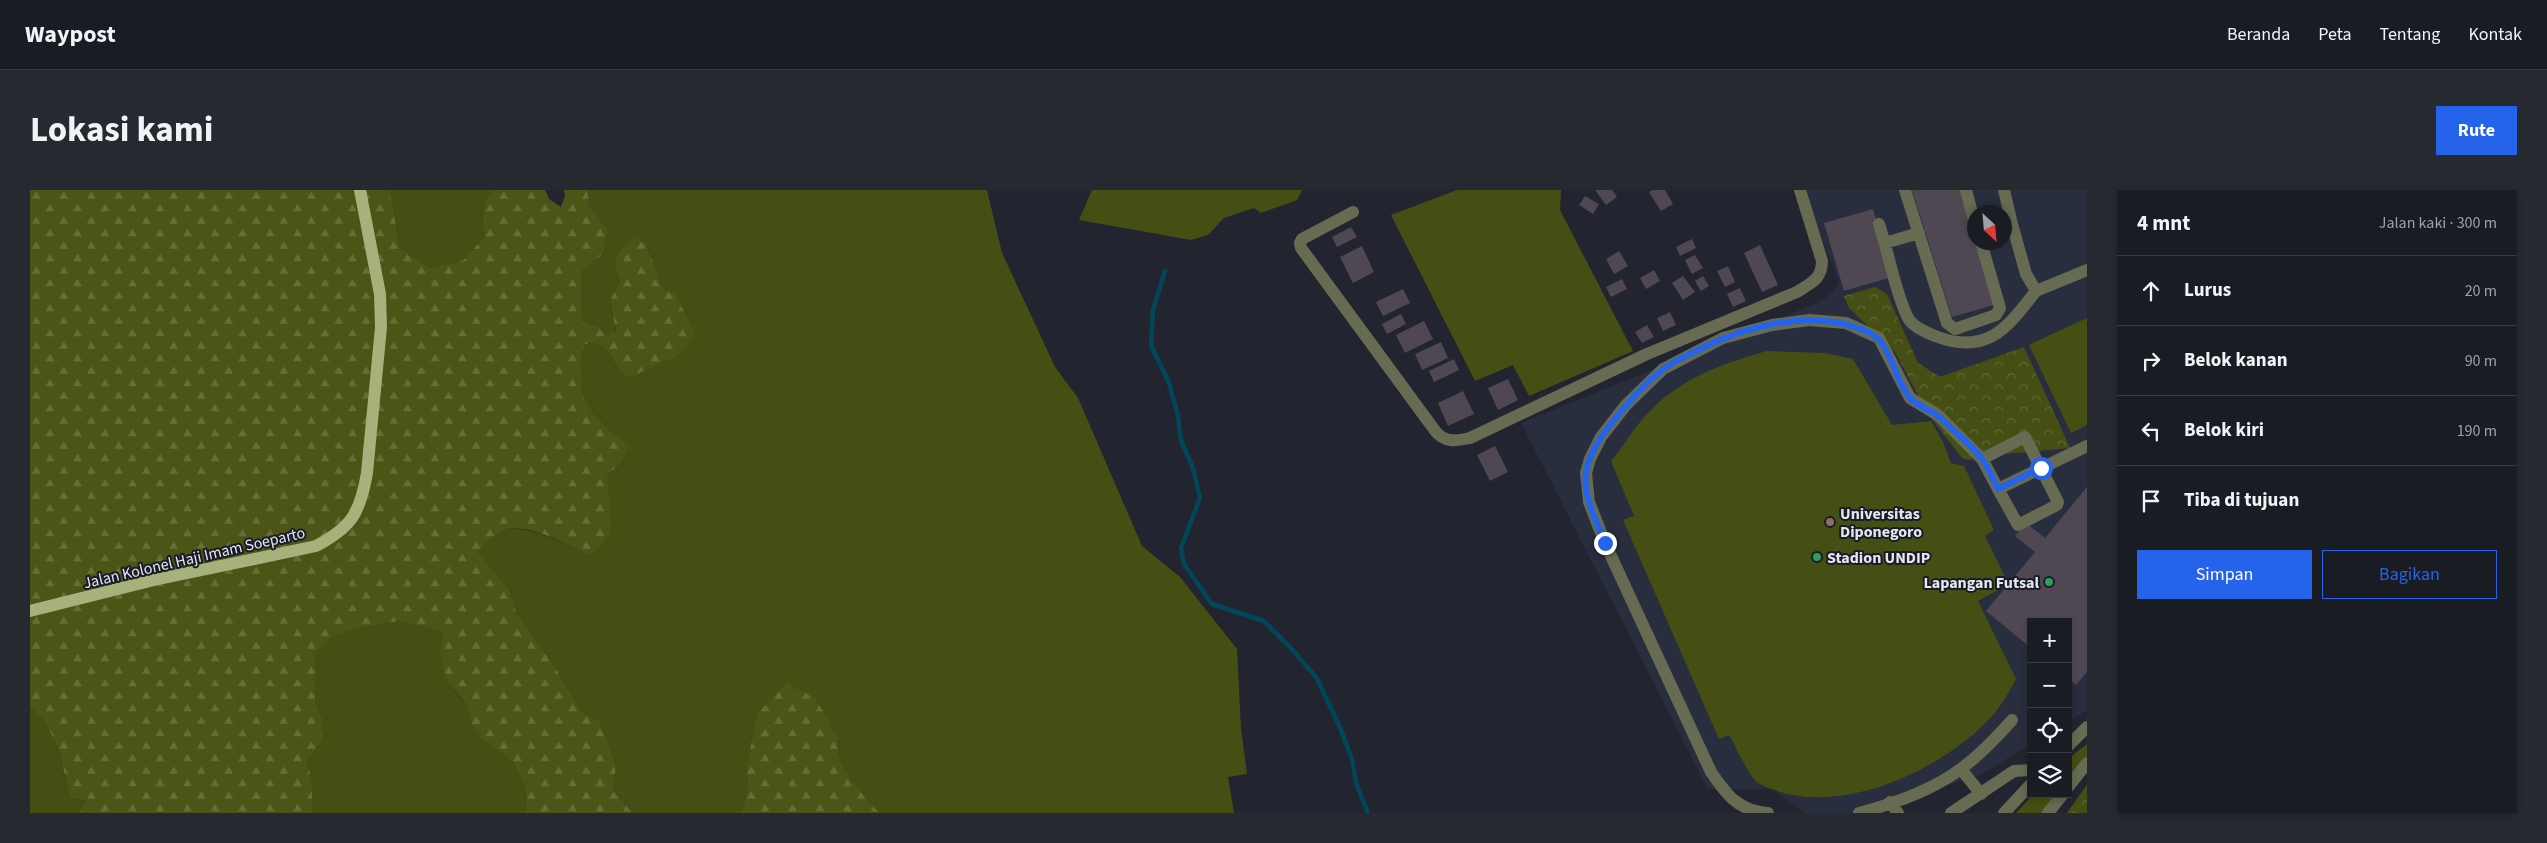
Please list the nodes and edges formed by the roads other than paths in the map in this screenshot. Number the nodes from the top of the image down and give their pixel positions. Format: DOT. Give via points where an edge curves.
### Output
graph roads {
  1 [pos="360,190"];
  2 [pos="1800,190"];
  3 [pos="1906,190"];
  4 [pos="1966,190"];
  5 [pos="2004,190"];
  6 [pos="1970,205"];
  7 [pos="2006,205"];
  8 [pos="1353,212"];
  9 [pos="1880,224"];
  10 [pos="1919,233"];
  11 [pos="2012,236"];
  12 [pos="1885,243"];
  13 [pos="1983,250"];
  14 [pos="2087,270"];
  15 [pos="2036,291"];
  16 [pos="2087,446"];
  17 [pos="1982,459"];
  18 [pos="2041,468"];
  19 [pos="1998,489"];
  20 [pos="30,611"];
  21 [pos="2012,720"];
  22 [pos="2087,727"];
  23 [pos="2072,742"];
  24 [pos="2087,763"];
  25 [pos="1961,769"];
  26 [pos="2027,770"];
  27 [pos="2072,782"];
  28 [pos="2027,788"];
  29 [pos="1981,794"];
  30 [pos="2060,798"];
  31 [pos="1894,808"];
  32 [pos="1768,813"];
  33 [pos="1859,813"];
  34 [pos="1951,813"];
  35 [pos="2004,813"];
  36 [pos="2048,813"];
  1 -- 20 [label="main road, Jalan Kolonel Haji Imam Soeparto" via="380,294 380,327 367,473 364,491 350,522 337,535 316,546 154,580"];
  2 -- 8 [label="street" via="1822,261 1819,278 1798,292 1648,354 1470,438 1457,441 1443,440 1436,432 1301,248 1302,239"];
  3 -- 10 [label="street"];
  4 -- 6 [label="street"];
  5 -- 7 [label="street"];
  9 -- 12 [label="street"];
  10 -- 12 [label="street"];
  10 -- 13 [label="street" via="1947,323 1955,329 1999,312"];
  11 -- 15 [label="street"];
  12 -- 15 [label="street" via="1907,317 1919,329 1947,340 1971,344 1990,338"];
  14 -- 15 [label="street"];
  16 -- 18 [label="street"];
  17 -- 18 [label="street" via="2025,437"];
  17 -- 19 [label="street"];
  17 -- 32 [label="street" via="1938,416 1910,398 1879,338 1846,323 1827,321 1742,332 1698,350 1663,369 1626,404 1601,436 1586,473 1589,502 1605,543 1711,772 1729,798 1753,812"];
  18 -- 19 [label="street"];
  18 -- 19 [label="street" via="2057,498 2057,505 2020,524 2015,522"];
  21 -- 25 [label="street"];
  22 -- 23 [label="street"];
  24 -- 27 [label="street"];
  25 -- 29 [label="street"];
  25 -- 31 [label="street"];
  26 -- 29 [label="street" via="2014,771"];
  28 -- 35 [label="street"];
  29 -- 34 [label="street"];
  30 -- 36 [label="street"];
  31 -- 33 [label="street"];
}
